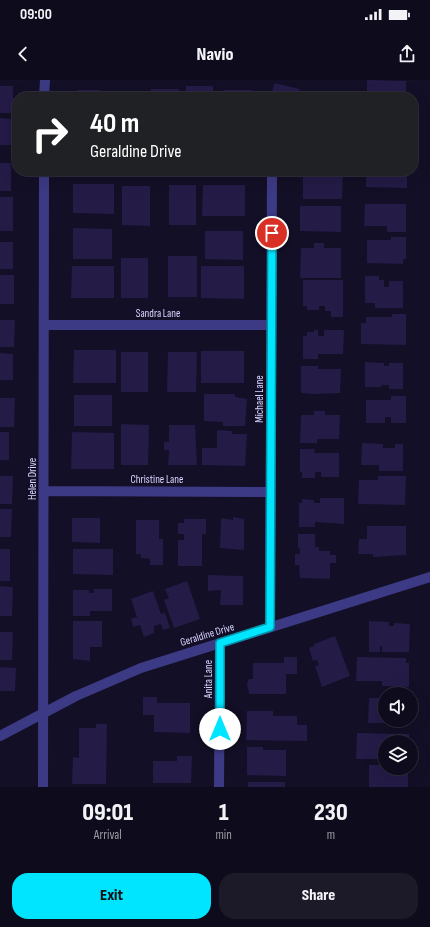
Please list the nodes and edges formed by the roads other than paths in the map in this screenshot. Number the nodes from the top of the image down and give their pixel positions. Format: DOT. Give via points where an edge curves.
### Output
graph roads {
  1 [pos="44,80"];
  2 [pos="44,92"];
  3 [pos="44,176"];
  4 [pos="272,176"];
  5 [pos="44,324"];
  6 [pos="271,325"];
  7 [pos="44,491"];
  8 [pos="270,492"];
  9 [pos="430,577"];
  10 [pos="270,627"];
  11 [pos="220,643"];
  12 [pos="43,713"];
  13 [pos="0,736"];
  14 [pos="43,787"];
  15 [pos="220,787"];
  1 -- 2 [label="street"];
  3 -- 5 [label="street, Helen Drive"];
  4 -- 6 [label="street, Michael Lane"];
  5 -- 6 [label="street, Sandra Lane"];
  5 -- 7 [label="street, Helen Drive"];
  6 -- 8 [label="street, Michael Lane"];
  7 -- 8 [label="street, Christine Lane"];
  7 -- 12 [label="street, Helen Drive"];
  8 -- 10 [label="street, Michael Lane"];
  9 -- 10 [label="street, Geraldine Drive"];
  10 -- 11 [label="street, Geraldine Drive"];
  11 -- 12 [label="street, Geraldine Drive" via="141,668"];
  11 -- 15 [label="street, Anita Lane"];
  12 -- 13 [label="street, Geraldine Drive"];
  12 -- 14 [label="street, Helen Drive"];
}
